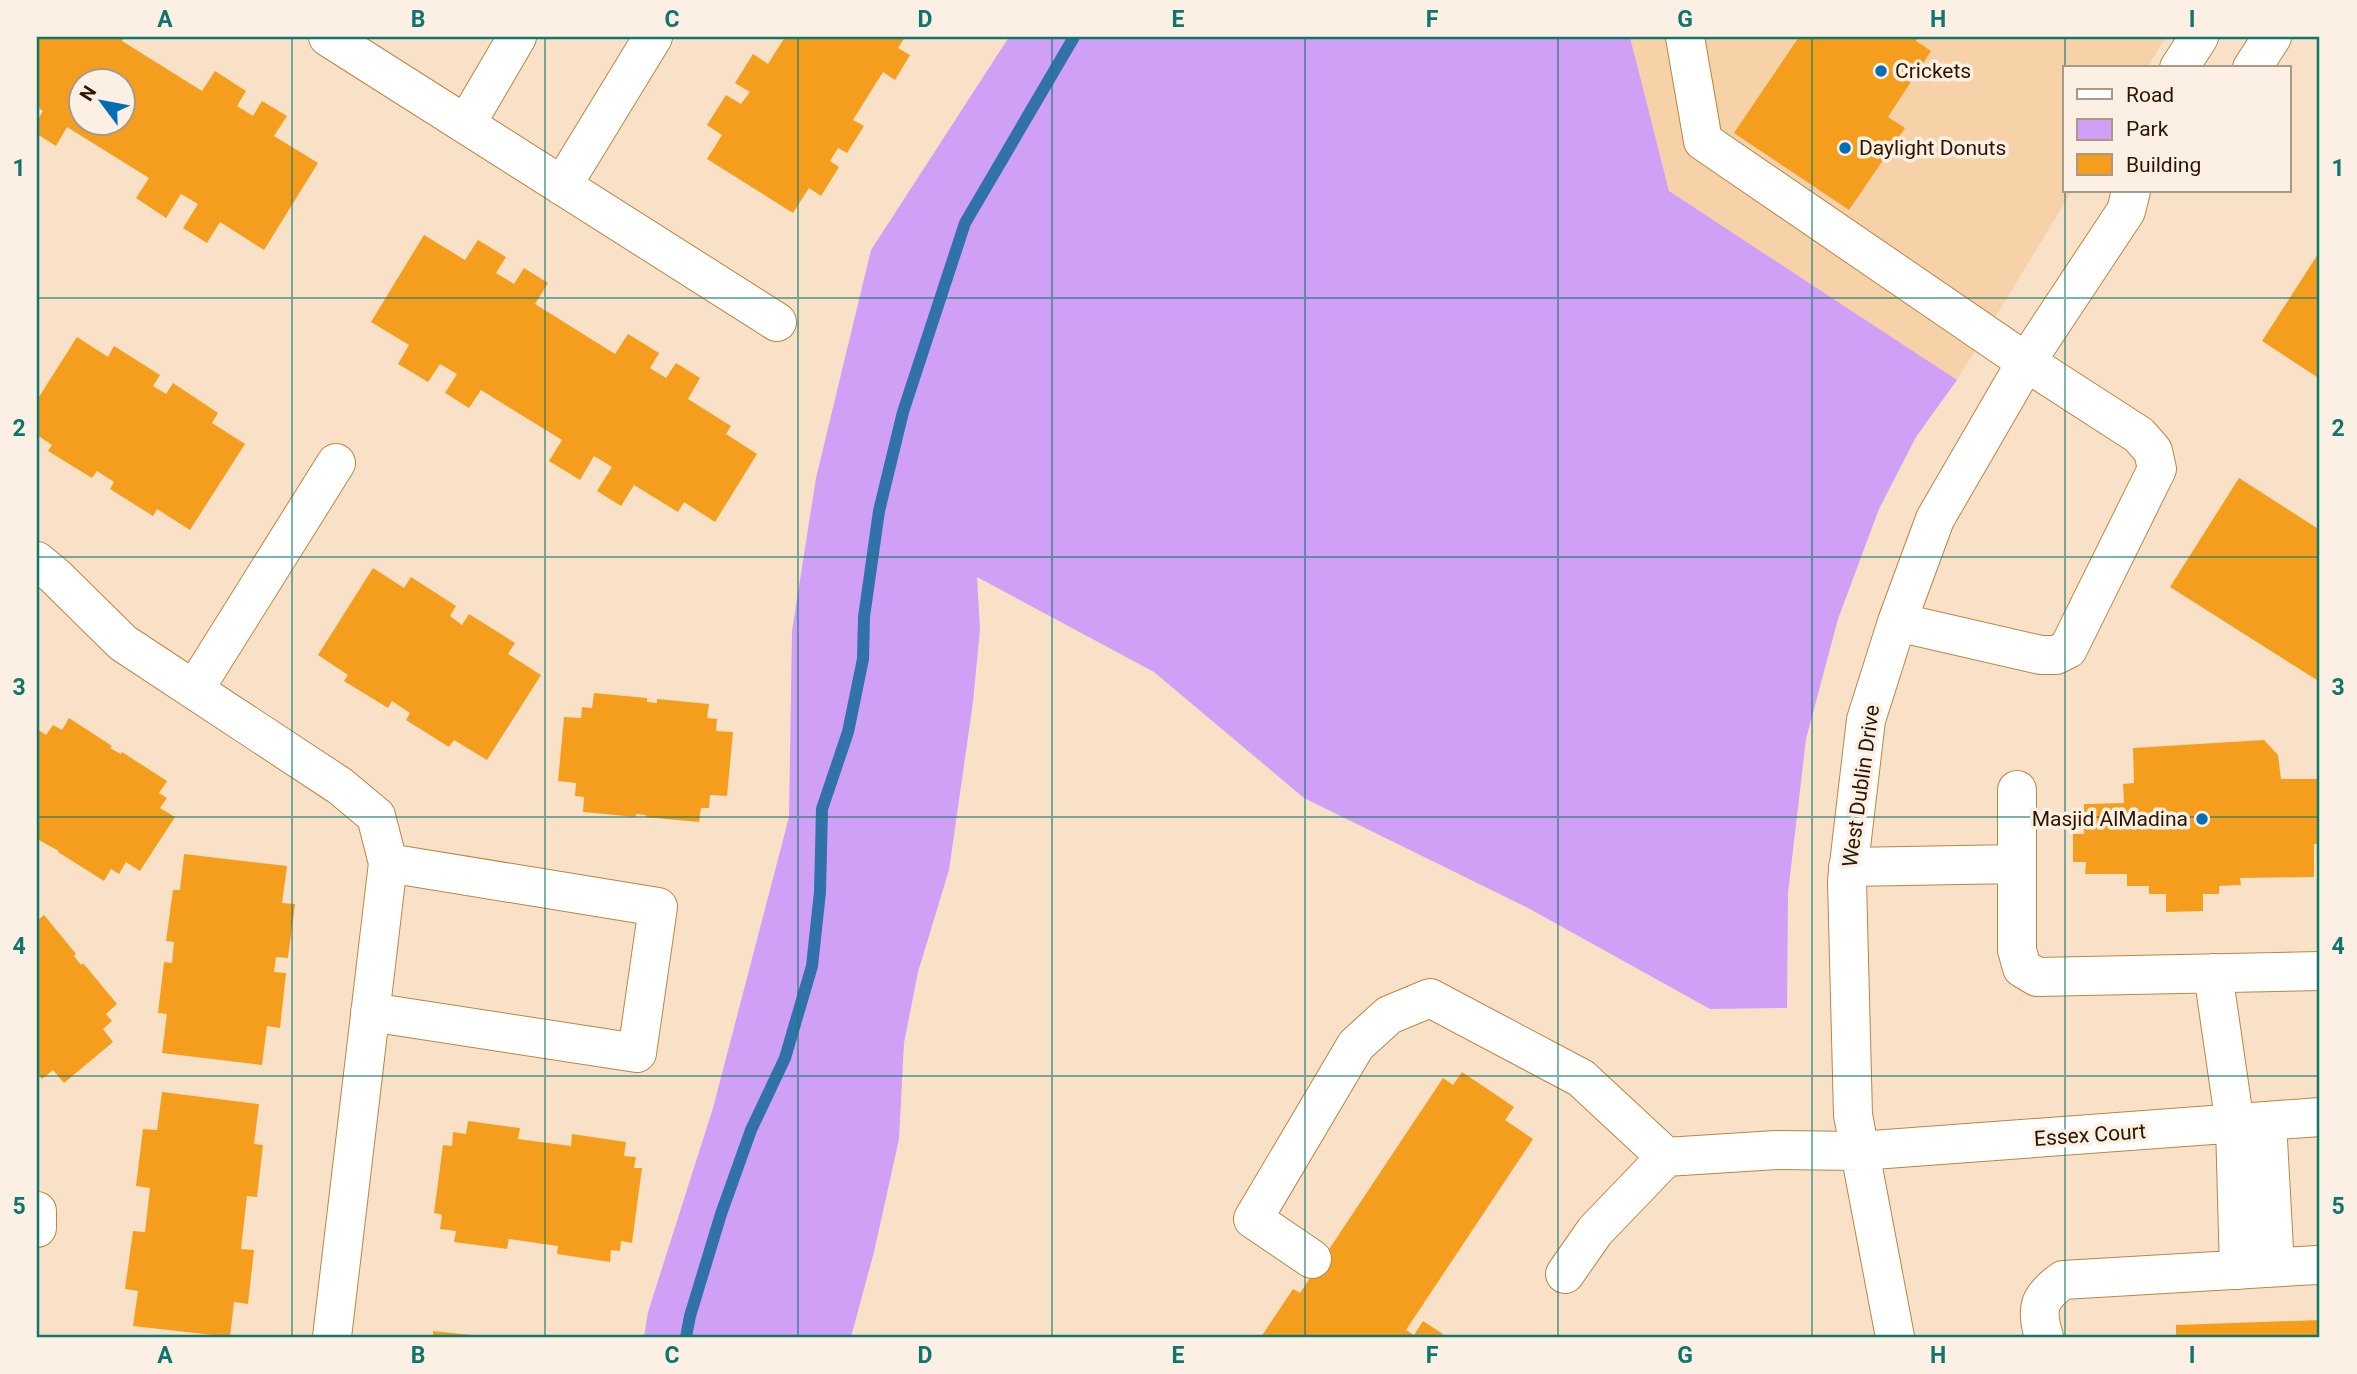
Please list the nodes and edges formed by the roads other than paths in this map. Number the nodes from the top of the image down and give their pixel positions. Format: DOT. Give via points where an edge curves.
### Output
graph roads {
  1 [pos="328,37"];
  2 [pos="517,37"];
  3 [pos="653,37"];
  4 [pos="1685,37"];
  5 [pos="2199,37"];
  6 [pos="2272,37"];
  7 [pos="2180,66"];
  8 [pos="2253,66"];
  9 [pos="466,124"];
  10 [pos="562,186"];
  11 [pos="2154,192"];
  12 [pos="2128,201"];
  13 [pos="777,322"];
  14 [pos="2026,362"];
  15 [pos="336,463"];
  16 [pos="37,561"];
  17 [pos="1897,622"];
  18 [pos="194,691"];
  19 [pos="2017,790"];
  20 [pos="388,863"];
  21 [pos="2017,864"];
  22 [pos="1848,867"];
  23 [pos="2320,971"];
  24 [pos="2213,973"];
  25 [pos="370,1012"];
  26 [pos="2320,1117"];
  27 [pos="2251,1123"];
  28 [pos="1859,1151"];
  29 [pos="1665,1157"];
  30 [pos="37,1211"];
  31 [pos="37,1228"];
  32 [pos="1312,1259"];
  33 [pos="2317,1265"];
  34 [pos="2257,1268"];
  35 [pos="1565,1274"];
  36 [pos="332,1337"];
  37 [pos="1895,1337"];
  38 [pos="2044,1337"];
  1 -- 9 [label="street"];
  2 -- 9 [label="street"];
  3 -- 10 [label="street"];
  4 -- 14 [label="street" via="1703,141"];
  5 -- 7 [label="street"];
  6 -- 8 [label="street"];
  9 -- 10 [label="street"];
  10 -- 13 [label="street"];
  11 -- 12 [label="street, West Dublin Drive"];
  12 -- 14 [label="street, West Dublin Drive"];
  14 -- 17 [label="street, West Dublin Drive" via="1936,519"];
  14 -- 17 [label="street" via="2139,435 2153,451 2157,469 2068,649 2041,655"];
  15 -- 18 [label="street"];
  16 -- 18 [label="street" via="123,643"];
  17 -- 22 [label="street, West Dublin Drive" via="1866,720"];
  18 -- 20 [label="street" via="340,786 376,816"];
  19 -- 21 [label="street"];
  20 -- 25 [label="street"];
  20 -- 25 [label="street" via="658,907 637,1053"];
  21 -- 22 [label="street"];
  21 -- 24 [label="street" via="2017,950 2022,968 2037,977"];
  22 -- 28 [label="street, West Dublin Drive" via="1853,1115"];
  23 -- 24 [label="street"];
  24 -- 27 [label="street"];
  25 -- 36 [label="street"];
  26 -- 27 [label="street, Essex Court"];
  27 -- 28 [label="street, Essex Court"];
  27 -- 34 [label="street"];
  28 -- 29 [label="street, Essex Court" via="1776,1150"];
  28 -- 37 [label="street, West Dublin Drive"];
  29 -- 32 [label="street" via="1581,1077 1430,998 1388,1015 1356,1045 1253,1219"];
  29 -- 35 [label="street" via="1595,1231"];
  30 -- 31 [label="street"];
  33 -- 34 [label="street"];
  34 -- 38 [label="street" via="2063,1280 2046,1292 2039,1308"];
}
